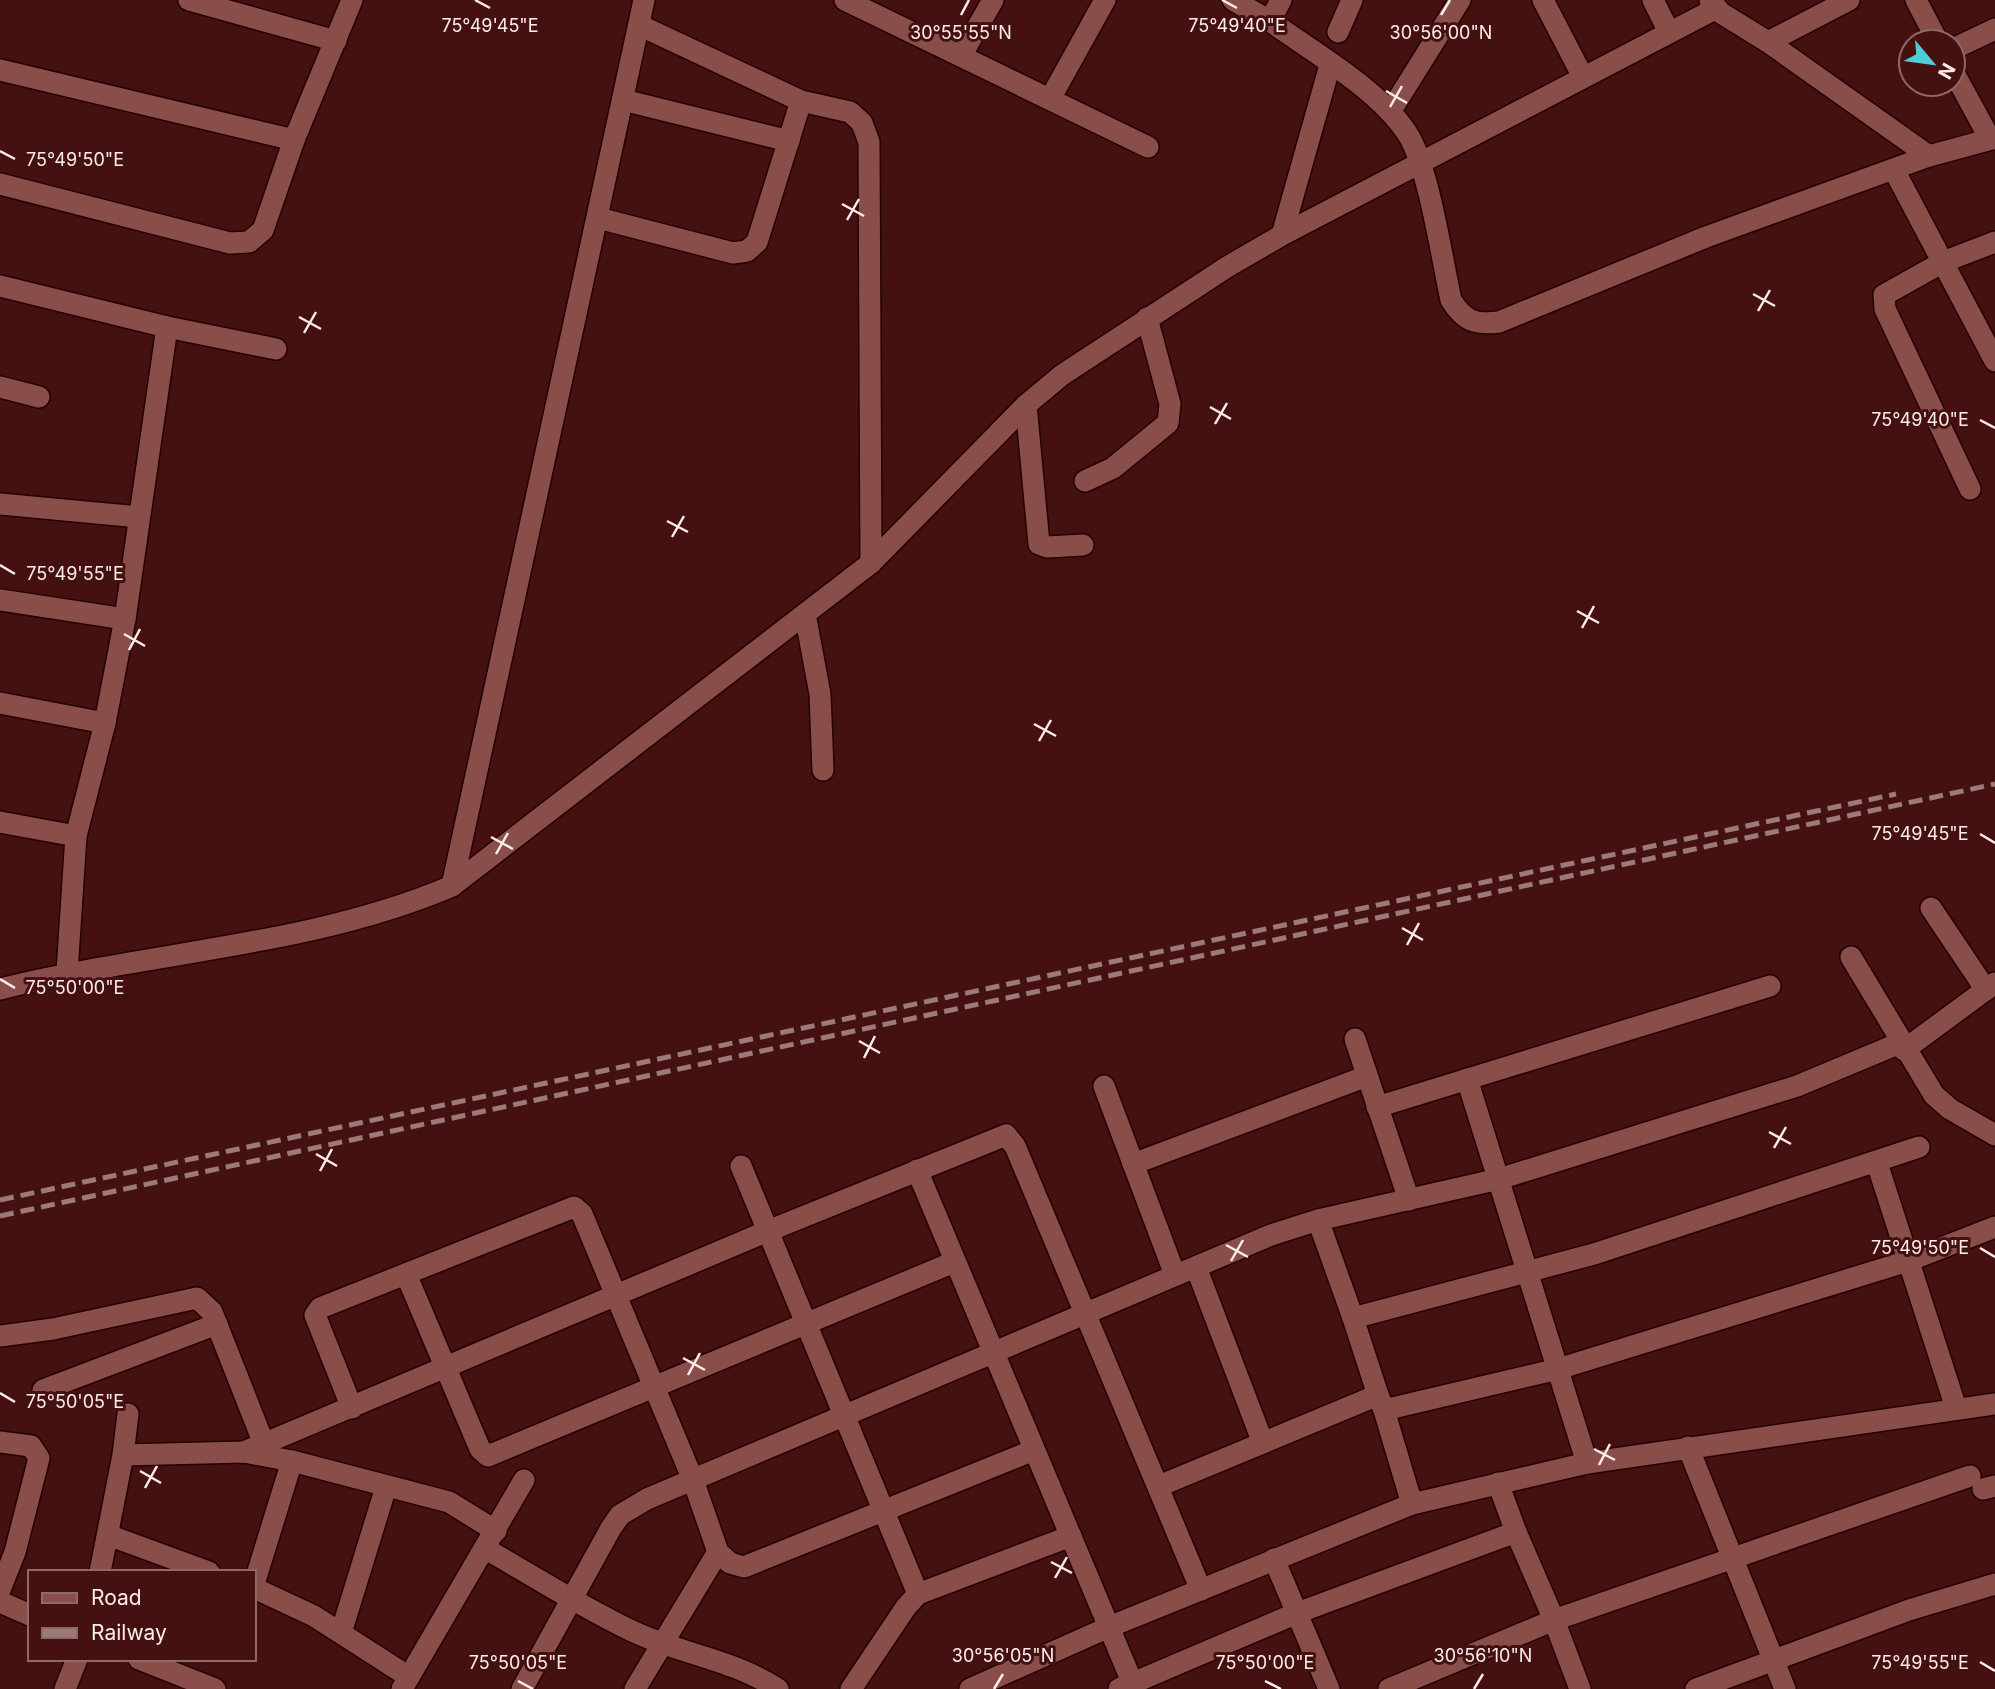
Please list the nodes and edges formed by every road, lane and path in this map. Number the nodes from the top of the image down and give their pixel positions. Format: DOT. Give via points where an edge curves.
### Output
graph roads {
  1 [pos="189,0"];
  2 [pos="352,0"];
  3 [pos="644,0"];
  4 [pos="845,0"];
  5 [pos="993,0"];
  6 [pos="1105,0"];
  7 [pos="1233,0"];
  8 [pos="1281,0"];
  9 [pos="1352,0"];
  10 [pos="1460,0"];
  11 [pos="1543,0"];
  12 [pos="1653,0"];
  13 [pos="1849,0"];
  14 [pos="1916,0"];
  15 [pos="1713,4"];
  16 [pos="875,6"];
  17 [pos="1270,21"];
  18 [pos="639,25"];
  19 [pos="1931,28"];
  20 [pos="1995,29"];
  21 [pos="1338,32"];
  22 [pos="1669,32"];
  23 [pos="336,41"];
  24 [pos="1768,42"];
  25 [pos="1967,43"];
  26 [pos="961,56"];
  27 [pos="1330,65"];
  28 [pos="0,69"];
  29 [pos="1583,77"];
  30 [pos="1967,95"];
  31 [pos="1050,99"];
  32 [pos="623,100"];
  33 [pos="800,101"];
  34 [pos="1390,111"];
  35 [pos="1992,139"];
  36 [pos="294,140"];
  37 [pos="789,141"];
  38 [pos="1148,146"];
  39 [pos="1929,156"];
  40 [pos="1420,164"];
  41 [pos="1894,170"];
  42 [pos="0,184"];
  43 [pos="598,218"];
  44 [pos="1282,235"];
  45 [pos="1995,242"];
  46 [pos="1943,262"];
  47 [pos="0,286"];
  48 [pos="1147,318"];
  49 [pos="167,327"];
  50 [pos="276,349"];
  51 [pos="1995,361"];
  52 [pos="0,387"];
  53 [pos="39,397"];
  54 [pos="1026,405"];
  55 [pos="1085,481"];
  56 [pos="1970,489"];
  57 [pos="0,503"];
  58 [pos="139,517"];
  59 [pos="1083,545"];
  60 [pos="871,563"];
  61 [pos="0,600"];
  62 [pos="805,614"];
  63 [pos="125,619"];
  64 [pos="0,703"];
  65 [pos="105,723"];
  66 [pos="822,770"];
  67 [pos="0,822"];
  68 [pos="76,835"];
  69 [pos="452,886"];
  70 [pos="1931,908"];
  71 [pos="1851,957"];
  72 [pos="67,972"];
  73 [pos="1770,986"];
  74 [pos="1991,986"];
  75 [pos="0,989"];
  76 [pos="1355,1039"];
  77 [pos="1902,1046"];
  78 [pos="1367,1076"];
  79 [pos="1467,1079"];
  80 [pos="1104,1086"];
  81 [pos="1377,1107"];
  82 [pos="1995,1135"];
  83 [pos="1919,1147"];
  84 [pos="1877,1163"];
  85 [pos="1133,1164"];
  86 [pos="741,1166"];
  87 [pos="917,1170"];
  88 [pos="1499,1179"];
  89 [pos="1409,1200"];
  90 [pos="1318,1220"];
  91 [pos="1995,1227"];
  92 [pos="768,1231"];
  93 [pos="1908,1261"];
  94 [pos="954,1262"];
  95 [pos="1196,1267"];
  96 [pos="1528,1272"];
  97 [pos="406,1274"];
  98 [pos="1175,1275"];
  99 [pos="618,1296"];
  100 [pos="1085,1315"];
  101 [pos="1353,1318"];
  102 [pos="217,1324"];
  103 [pos="809,1324"];
  104 [pos="0,1336"];
  105 [pos="995,1353"];
  106 [pos="446,1369"];
  107 [pos="1558,1369"];
  108 [pos="655,1389"];
  109 [pos="43,1390"];
  110 [pos="1381,1403"];
  111 [pos="1995,1405"];
  112 [pos="352,1408"];
  113 [pos="1956,1408"];
  114 [pos="128,1414"];
  115 [pos="846,1417"];
  116 [pos="0,1442"];
  117 [pos="1263,1443"];
  118 [pos="1688,1447"];
  119 [pos="254,1448"];
  120 [pos="1034,1450"];
  121 [pos="123,1455"];
  122 [pos="292,1461"];
  123 [pos="1587,1463"];
  124 [pos="524,1480"];
  125 [pos="692,1480"];
  126 [pos="1498,1483"];
  127 [pos="1983,1484"];
  128 [pos="1159,1486"];
  129 [pos="386,1487"];
  130 [pos="1412,1504"];
  131 [pos="883,1510"];
  132 [pos="1516,1532"];
  133 [pos="108,1535"];
  134 [pos="1071,1536"];
  135 [pos="491,1540"];
  136 [pos="718,1552"];
  137 [pos="1733,1557"];
  138 [pos="1274,1559"];
  139 [pos="100,1570"];
  140 [pos="203,1570"];
  141 [pos="256,1579"];
  142 [pos="1995,1584"];
  143 [pos="256,1587"];
  144 [pos="0,1590"];
  145 [pos="1201,1590"];
  146 [pos="918,1594"];
  147 [pos="574,1600"];
  148 [pos="0,1602"];
  149 [pos="28,1614"];
  150 [pos="1297,1614"];
  151 [pos="1554,1620"];
  152 [pos="1109,1627"];
  153 [pos="341,1633"];
  154 [pos="662,1644"];
  155 [pos="76,1661"];
  156 [pos="150,1661"];
  157 [pos="1774,1662"];
  158 [pos="177,1666"];
  159 [pos="406,1683"];
  160 [pos="1129,1687"];
  161 [pos="65,1689"];
  162 [pos="215,1689"];
  163 [pos="522,1689"];
  164 [pos="635,1689"];
  165 [pos="778,1689"];
  166 [pos="851,1689"];
  167 [pos="970,1689"];
  168 [pos="1329,1689"];
  169 [pos="1390,1689"];
  170 [pos="1580,1689"];
  171 [pos="1696,1689"];
  172 [pos="1785,1689"];
  1 -- 23 [label="street"];
  2 -- 23 [label="street"];
  3 -- 18 [label="street"];
  4 -- 16 [label="street"];
  5 -- 26 [label="street"];
  6 -- 31 [label="street"];
  7 -- 17 [label="street"];
  8 -- 17 [label="street"];
  9 -- 21 [label="street"];
  10 -- 34 [label="street"];
  11 -- 29 [label="street"];
  12 -- 22 [label="street"];
  13 -- 24 [label="street"];
  14 -- 19 [label="street"];
  15 -- 22 [label="street"];
  15 -- 24 [label="street"];
  16 -- 26 [label="street"];
  17 -- 27 [label="street"];
  18 -- 32 [label="street"];
  18 -- 33 [label="street"];
  20 -- 25 [label="street"];
  22 -- 29 [label="street"];
  23 -- 36 [label="street"];
  24 -- 39 [label="street"];
  26 -- 31 [label="street"];
  27 -- 34 [label="street"];
  27 -- 44 [label="street"];
  28 -- 36 [label="street"];
  29 -- 40 [label="street"];
  30 -- 35 [label="street"];
  31 -- 38 [label="street"];
  32 -- 37 [label="street"];
  32 -- 43 [label="street"];
  33 -- 37 [label="street"];
  33 -- 60 [label="street" via="850,112 862,123 869,142"];
  34 -- 40 [label="street" via="1409,135"];
  35 -- 39 [label="street"];
  36 -- 42 [label="street" via="263,230 241,243"];
  37 -- 43 [label="street" via="757,242 747,251 733,253"];
  39 -- 41 [label="street"];
  40 -- 41 [label="street" via="1451,300 1460,315 1485,324 1706,237"];
  40 -- 44 [label="street"];
  41 -- 46 [label="street"];
  43 -- 69 [label="street"];
  44 -- 48 [label="street"];
  45 -- 46 [label="street"];
  46 -- 51 [label="street"];
  46 -- 56 [label="street" via="1889,291 1883,302"];
  47 -- 49 [label="street"];
  48 -- 54 [label="street"];
  48 -- 55 [label="street" via="1170,404 1168,423 1113,468"];
  49 -- 50 [label="street"];
  49 -- 58 [label="street"];
  52 -- 53 [label="street"];
  54 -- 59 [label="street" via="1040,544"];
  54 -- 60 [label="street"];
  57 -- 58 [label="street"];
  58 -- 63 [label="street"];
  60 -- 62 [label="street"];
  61 -- 63 [label="street"];
  62 -- 66 [label="street" via="820,694"];
  62 -- 69 [label="street"];
  63 -- 65 [label="street"];
  64 -- 65 [label="street"];
  65 -- 68 [label="street"];
  67 -- 68 [label="street"];
  68 -- 72 [label="street"];
  69 -- 72 [label="street" via="375,916"];
  70 -- 74 [label="street"];
  71 -- 77 [label="street"];
  72 -- 75 [label="street"];
  73 -- 79 [label="street"];
  74 -- 77 [label="street"];
  76 -- 78 [label="street"];
  77 -- 82 [label="street" via="1941,1103"];
  77 -- 88 [label="street" via="1797,1086"];
  78 -- 81 [label="street"];
  78 -- 85 [label="street"];
  79 -- 81 [label="street"];
  79 -- 88 [label="street"];
  80 -- 85 [label="street"];
  81 -- 89 [label="street"];
  83 -- 84 [label="street"];
  84 -- 93 [label="street"];
  84 -- 96 [label="street"];
  85 -- 98 [label="street"];
  86 -- 92 [label="street"];
  87 -- 92 [label="street"];
  87 -- 94 [label="street"];
  87 -- 100 [label="street" via="1006,1135 1015,1146"];
  88 -- 89 [label="street"];
  88 -- 96 [label="street"];
  89 -- 90 [label="street"];
  90 -- 95 [label="street"];
  90 -- 101 [label="street"];
  91 -- 93 [label="street"];
  92 -- 99 [label="street"];
  92 -- 103 [label="street"];
  93 -- 107 [label="street"];
  93 -- 113 [label="street"];
  94 -- 103 [label="street"];
  94 -- 105 [label="street"];
  95 -- 98 [label="street"];
  95 -- 117 [label="street"];
  96 -- 101 [label="street"];
  96 -- 107 [label="street"];
  97 -- 99 [label="street" via="574,1208 582,1214"];
  97 -- 106 [label="street"];
  97 -- 112 [label="street" via="316,1311"];
  98 -- 100 [label="street"];
  99 -- 106 [label="street"];
  99 -- 108 [label="street"];
  100 -- 105 [label="street"];
  100 -- 128 [label="street"];
  101 -- 110 [label="street"];
  102 -- 104 [label="street" via="208,1306 190,1297 53,1329"];
  102 -- 109 [label="street"];
  102 -- 119 [label="street"];
  103 -- 108 [label="street"];
  103 -- 115 [label="street"];
  105 -- 115 [label="street"];
  105 -- 120 [label="street"];
  106 -- 108 [label="street" via="480,1449 488,1456"];
  106 -- 112 [label="street"];
  107 -- 110 [label="street"];
  107 -- 123 [label="street"];
  108 -- 125 [label="street"];
  110 -- 117 [label="street"];
  110 -- 130 [label="street"];
  111 -- 113 [label="street"];
  112 -- 119 [label="street"];
  113 -- 118 [label="street"];
  114 -- 121 [label="street"];
  115 -- 125 [label="street"];
  115 -- 131 [label="street"];
  116 -- 144 [label="street" via="26,1444 38,1458 15,1552"];
  117 -- 128 [label="street"];
  118 -- 123 [label="street"];
  118 -- 137 [label="street"];
  119 -- 121 [label="street"];
  119 -- 122 [label="street"];
  120 -- 131 [label="street"];
  120 -- 134 [label="street"];
  121 -- 133 [label="street"];
  122 -- 129 [label="street"];
  122 -- 141 [label="street"];
  123 -- 126 [label="street"];
  124 -- 135 [label="street"];
  125 -- 136 [label="street"];
  125 -- 147 [label="street" via="621,1515"];
  126 -- 130 [label="street"];
  126 -- 132 [label="street"];
  127 -- 137 [label="street"];
  128 -- 145 [label="street"];
  129 -- 135 [label="street" via="449,1502"];
  129 -- 153 [label="street"];
  130 -- 138 [label="street"];
  131 -- 136 [label="street" via="744,1567 730,1563"];
  131 -- 146 [label="street"];
  132 -- 150 [label="street"];
  132 -- 151 [label="street"];
  133 -- 139 [label="street"];
  133 -- 140 [label="street"];
  134 -- 146 [label="street"];
  134 -- 152 [label="street"];
  135 -- 147 [label="street"];
  135 -- 159 [label="street"];
  136 -- 154 [label="street"];
  137 -- 151 [label="street"];
  137 -- 157 [label="street"];
  138 -- 145 [label="street"];
  138 -- 150 [label="street"];
  142 -- 157 [label="street" via="1909,1610"];
  143 -- 153 [label="street"];
  145 -- 152 [label="street"];
  146 -- 166 [label="street"];
  147 -- 154 [label="street"];
  147 -- 163 [label="street"];
  148 -- 149 [label="street"];
  150 -- 160 [label="street"];
  150 -- 168 [label="street"];
  151 -- 169 [label="street"];
  151 -- 170 [label="street"];
  152 -- 160 [label="street"];
  152 -- 167 [label="street"];
  153 -- 159 [label="street"];
  154 -- 164 [label="street"];
  154 -- 165 [label="street" via="730,1663"];
  155 -- 161 [label="street"];
  156 -- 158 [label="street"];
  157 -- 171 [label="street"];
  157 -- 172 [label="street"];
  158 -- 162 [label="street"];
}
